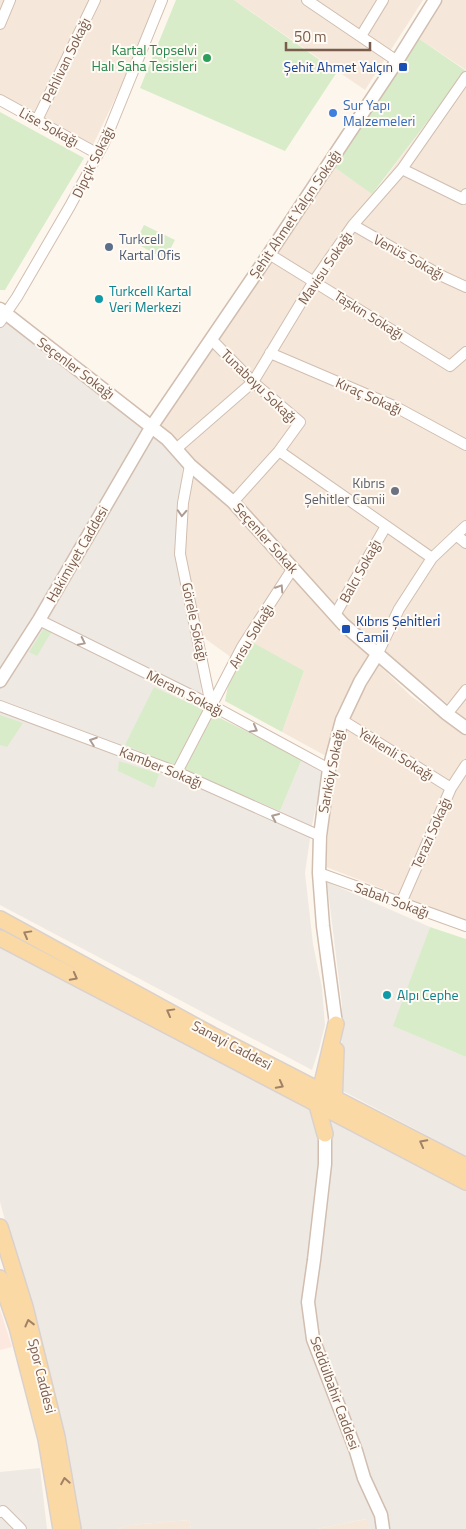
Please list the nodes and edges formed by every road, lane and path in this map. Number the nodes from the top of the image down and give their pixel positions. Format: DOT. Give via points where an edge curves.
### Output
graph roads {
  1 [pos="10,0"];
  2 [pos="95,0"];
  3 [pos="162,0"];
  4 [pos="309,0"];
  5 [pos="383,0"];
  6 [pos="435,0"];
  7 [pos="0,24"];
  8 [pos="361,36"];
  9 [pos="396,61"];
  10 [pos="466,77"];
  11 [pos="0,100"];
  12 [pos="37,120"];
  13 [pos="98,154"];
  14 [pos="402,169"];
  15 [pos="466,194"];
  16 [pos="353,225"];
  17 [pos="270,254"];
  18 [pos="314,281"];
  19 [pos="466,287"];
  20 [pos="2,316"];
  21 [pos="211,339"];
  22 [pos="466,352"];
  23 [pos="270,354"];
  24 [pos="253,382"];
  25 [pos="152,426"];
  26 [pos="466,445"];
  27 [pos="176,448"];
  28 [pos="279,451"];
  29 [pos="190,465"];
  30 [pos="234,502"];
  31 [pos="386,526"];
  32 [pos="466,526"];
  33 [pos="456,535"];
  34 [pos="466,543"];
  35 [pos="432,558"];
  36 [pos="293,568"];
  37 [pos="335,616"];
  38 [pos="38,620"];
  39 [pos="378,653"];
  40 [pos="0,681"];
  41 [pos="466,690"];
  42 [pos="211,705"];
  43 [pos="0,706"];
  44 [pos="447,714"];
  45 [pos="342,720"];
  46 [pos="466,728"];
  47 [pos="466,765"];
  48 [pos="329,769"];
  49 [pos="177,772"];
  50 [pos="451,788"];
  51 [pos="320,836"];
  52 [pos="319,873"];
  53 [pos="401,903"];
  54 [pos="0,919"];
  55 [pos="466,926"];
  56 [pos="0,938"];
  57 [pos="336,1024"];
  58 [pos="320,1089"];
  59 [pos="334,1097"];
  60 [pos="317,1105"];
  61 [pos="333,1114"];
  62 [pos="325,1134"];
  63 [pos="466,1166"];
  64 [pos="466,1182"];
  65 [pos="0,1226"];
  66 [pos="0,1278"];
  67 [pos="0,1512"];
  68 [pos="21,1529"];
  69 [pos="61,1529"];
  70 [pos="73,1529"];
  71 [pos="383,1529"];
  1 -- 7 [label="street"];
  2 -- 12 [label="street, Pehlivan Sokağı"];
  3 -- 13 [label="street, Dipçik Sokağı"];
  4 -- 8 [label="street"];
  5 -- 8 [label="street"];
  6 -- 9 [label="street, Şehit Ahmet Yalçın Sokağı"];
  8 -- 9 [label="street"];
  9 -- 17 [label="street, Şehit Ahmet Yalçın Sokağı"];
  10 -- 14 [label="street, Mavisu Sokağı"];
  11 -- 12 [label="street, Lise Sokağı"];
  12 -- 13 [label="street, Lise Sokağı"];
  13 -- 20 [label="street, Dipçik Sokağı"];
  14 -- 15 [label="street" via="464,199"];
  14 -- 16 [label="street, Mavisu Sokağı"];
  16 -- 18 [label="street, Mavisu Sokağı"];
  16 -- 19 [label="street, Venüs Sokağı"];
  17 -- 18 [label="street, Taşkın Sokağı"];
  17 -- 21 [label="street, Şehit Ahmet Yalçın Sokağı"];
  18 -- 22 [label="street, Taşkın Sokağı" via="450,366"];
  18 -- 23 [label="street, Mavisu Sokağı"];
  20 -- 25 [label="street, Seçenler Sokağı"];
  21 -- 24 [label="street, Tunaboyu Sokağı"];
  21 -- 25 [label="street, Şehit Ahmet Yalçın Sokağı"];
  23 -- 24 [label="street, Mavisu Sokağı"];
  23 -- 26 [label="street, Kıraç Sokağı" via="394,406"];
  24 -- 27 [label="street, Mavisu Sokağı"];
  24 -- 28 [label="street, Tunaboyu Sokağı" via="300,422"];
  25 -- 27 [label="street, Seçenler Sokak"];
  25 -- 38 [label="street, Hakimiyet Caddesi"];
  27 -- 29 [label="street, Seçenler Sokak"];
  28 -- 30 [label="street, Tunaboyu Sokağı"];
  28 -- 31 [label="street"];
  29 -- 30 [label="street, Seçenler Sokak"];
  29 -- 42 [label="street, Görele Sokağı, one-way" via="183,503 180,554"];
  30 -- 36 [label="street, Seçenler Sokak"];
  31 -- 35 [label="street"];
  31 -- 37 [label="street, Balcı Sokağı"];
  32 -- 33 [label="street, Sarıköy Sokağı"];
  33 -- 34 [label="street"];
  33 -- 35 [label="street, Sarıköy Sokağı"];
  35 -- 39 [label="street, Sarıköy Sokağı" via="399,609"];
  36 -- 37 [label="street, Seçenler Sokak"];
  42 -- 36 [label="street, Arısu Sokağı, one-way" via="242,648"];
  37 -- 39 [label="street, Seçenler Sokak"];
  38 -- 40 [label="street, Hakimiyet Caddesi"];
  38 -- 42 [label="street, Meram Sokağı, one-way"];
  39 -- 44 [label="street, Seçenler Sokak"];
  39 -- 45 [label="street, Sarıköy Sokağı"];
  41 -- 44 [label="street"];
  42 -- 48 [label="street, Meram Sokağı, one-way"];
  42 -- 49 [label="street"];
  49 -- 43 [label="street, Kamber Sokağı, one-way"];
  44 -- 46 [label="street, Seçenler Sokak"];
  45 -- 48 [label="street, Sarıköy Sokağı"];
  45 -- 50 [label="street, Yelkenli Sokağı"];
  47 -- 50 [label="street, Terazi Sokağı"];
  48 -- 51 [label="street, Sarıköy Sokağı"];
  51 -- 49 [label="street, Kamber Sokağı, one-way"];
  50 -- 53 [label="street, Terazi Sokağı"];
  51 -- 52 [label="street, Sarıköy Sokağı"];
  52 -- 53 [label="street, Sabah Sokağı"];
  52 -- 57 [label="street, Sarıköy Sokağı"];
  53 -- 55 [label="street, Sabah Sokağı"];
  58 -- 54 [label="main road, Sanayi Caddesi, one-way" via="212,1035"];
  56 -- 60 [label="main road, Sanayi Caddesi, one-way"];
  57 -- 58 [label="main road"];
  57 -- 59 [label="main road"];
  58 -- 59 [label="main road, Sanayi Caddesi"];
  58 -- 60 [label="main road"];
  59 -- 61 [label="main road"];
  63 -- 59 [label="main road, Sanayi Caddesi, one-way"];
  60 -- 61 [label="main road, Sanayi Caddesi"];
  60 -- 62 [label="main road"];
  61 -- 62 [label="main road"];
  61 -- 64 [label="main road, Sanayi Caddesi"];
  62 -- 71 [label="street, Seddülbahir Caddesi" via="324,1174 308,1302 313,1339 364,1478 381,1515"];
  70 -- 65 [label="main road, Spor Caddesi, one-way" via="57,1437 25,1307"];
  66 -- 69 [label="main road, Spor Caddesi" via="17,1327 46,1439"];
  67 -- 68 [label="street" via="3,1511"];
}
